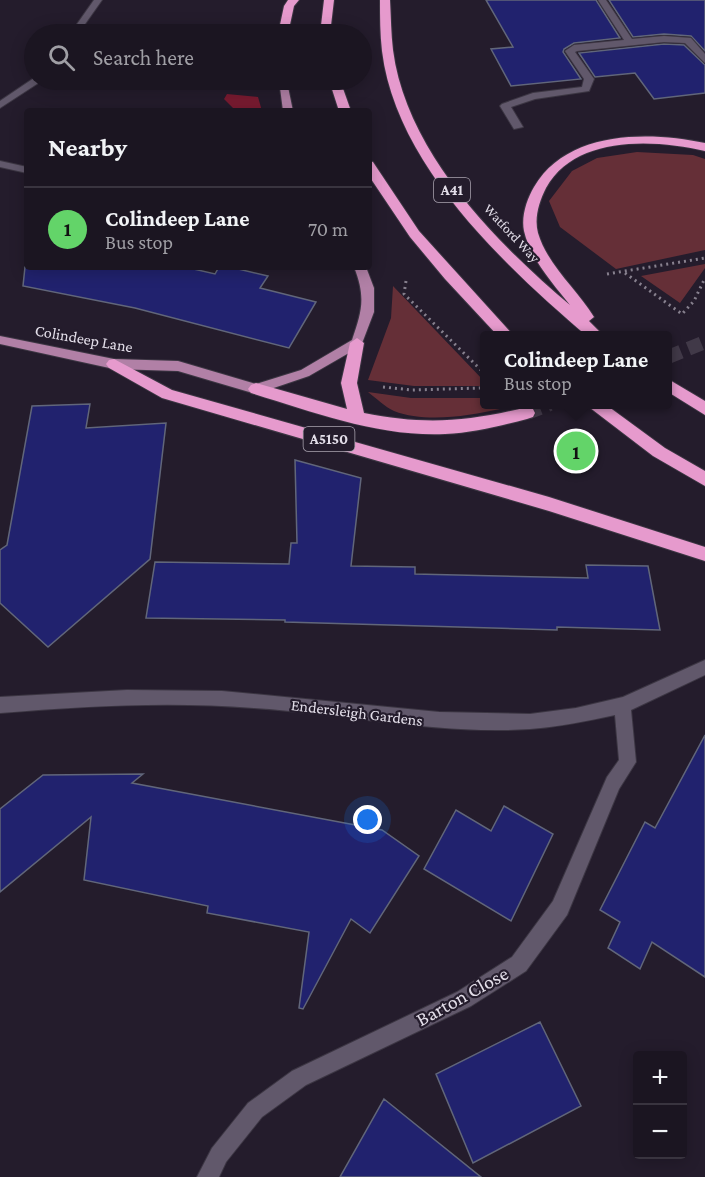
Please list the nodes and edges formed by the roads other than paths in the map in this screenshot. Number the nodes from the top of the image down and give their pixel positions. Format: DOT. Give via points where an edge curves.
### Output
graph roads {
  1 [pos="98,0"];
  2 [pos="294,0"];
  3 [pos="329,0"];
  4 [pos="385,0"];
  5 [pos="602,0"];
  6 [pos="81,24"];
  7 [pos="285,24"];
  8 [pos="326,24"];
  9 [pos="630,43"];
  10 [pos="705,60"];
  11 [pos="24,89"];
  12 [pos="284,90"];
  13 [pos="338,90"];
  14 [pos="0,105"];
  15 [pos="287,108"];
  16 [pos="344,108"];
  17 [pos="518,127"];
  18 [pos="705,147"];
  19 [pos="0,164"];
  20 [pos="24,169"];
  21 [pos="372,171"];
  22 [pos="361,270"];
  23 [pos="502,331"];
  24 [pos="593,331"];
  25 [pos="595,331"];
  26 [pos="1,342"];
  27 [pos="357,343"];
  28 [pos="114,364"];
  29 [pos="672,388"];
  30 [pos="256,389"];
  31 [pos="599,409"];
  32 [pos="705,409"];
  33 [pos="527,414"];
  34 [pos="357,416"];
  35 [pos="705,479"];
  36 [pos="705,554"];
  37 [pos="705,667"];
  38 [pos="0,705"];
  39 [pos="622,705"];
  40 [pos="208,1177"];
  1 -- 6 [label="street"];
  2 -- 7 [label="highway"];
  3 -- 8 [label="highway"];
  4 -- 24 [label="highway, Watford Way / A41" via="387,50 396,86 405,113 428,156 492,240 539,288"];
  5 -- 9 [label="street"];
  9 -- 10 [label="street" via="688,40"];
  9 -- 17 [label="street" via="570,51 589,79 586,89 533,96 505,106"];
  11 -- 14 [label="street"];
  12 -- 15 [label="main road"];
  13 -- 16 [label="highway"];
  18 -- 25 [label="highway" via="670,141 626,141 597,146 554,167 540,188 530,208 532,236"];
  19 -- 20 [label="street"];
  21 -- 23 [label="highway" via="411,231 453,282"];
  22 -- 27 [label="main road, A5150" via="368,288 368,312"];
  26 -- 28 [label="main road, Colindeep Lane / A5150"];
  27 -- 30 [label="main road" via="305,373"];
  27 -- 34 [label="highway, A5150" via="349,383"];
  28 -- 30 [label="main road, Colindeep Lane / A5150" via="178,366"];
  28 -- 36 [label="highway, A5150" via="167,394 538,501"];
  29 -- 32 [label="highway"];
  30 -- 34 [label="highway, A5150"];
  31 -- 35 [label="highway"];
  33 -- 34 [label="highway, A5150" via="475,425 432,428 379,423"];
  37 -- 39 [label="street, Endersleigh Gardens"];
  38 -- 39 [label="street, Endersleigh Gardens" via="162,697 243,700 430,721 492,723 551,720"];
  39 -- 40 [label="street, Barton Close" via="628,762 613,783 560,908 519,964 464,999 299,1078 255,1110 219,1155"];
}
